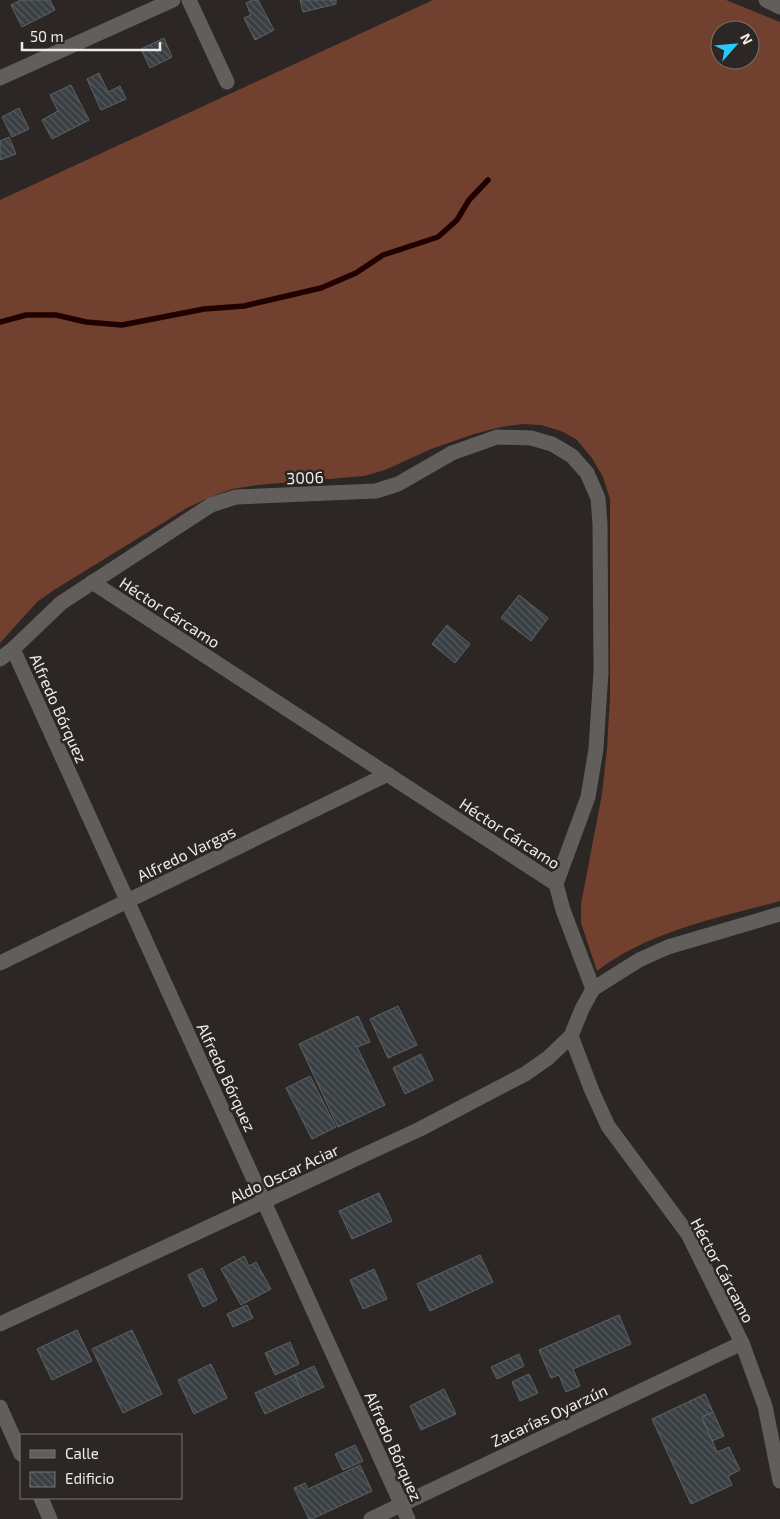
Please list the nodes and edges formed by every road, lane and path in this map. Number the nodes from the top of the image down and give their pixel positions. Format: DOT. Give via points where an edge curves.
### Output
graph roads {
  1 [pos="173,0"];
  2 [pos="189,0"];
  3 [pos="766,0"];
  4 [pos="780,7"];
  5 [pos="0,78"];
  6 [pos="226,82"];
  7 [pos="92,582"];
  8 [pos="13,649"];
  9 [pos="0,659"];
  10 [pos="388,774"];
  11 [pos="556,884"];
  12 [pos="127,901"];
  13 [pos="780,914"];
  14 [pos="0,963"];
  15 [pos="594,989"];
  16 [pos="572,1036"];
  17 [pos="264,1201"];
  18 [pos="0,1324"];
  19 [pos="742,1343"];
  20 [pos="0,1406"];
  21 [pos="20,1452"];
  22 [pos="780,1481"];
  23 [pos="41,1499"];
  24 [pos="401,1504"];
  25 [pos="50,1519"];
  26 [pos="371,1519"];
  27 [pos="408,1519"];
  1 -- 5 [label="street"];
  2 -- 6 [label="street"];
  3 -- 4 [label="street"];
  7 -- 8 [label="street, 3006" via="62,603"];
  7 -- 10 [label="street, Héctor Cárcamo"];
  7 -- 11 [label="street, 3006" via="211,505 236,497 376,492 398,484 452,453 497,437 531,438 552,444 572,456 588,473 598,498 602,672 588,797"];
  8 -- 9 [label="street, 3006"];
  8 -- 12 [label="street, Alfredo Bórquez"];
  10 -- 11 [label="street, Héctor Cárcamo"];
  10 -- 12 [label="street, Alfredo Vargas"];
  11 -- 15 [label="street, Héctor Cárcamo"];
  12 -- 14 [label="street, Alfredo Vargas"];
  12 -- 17 [label="street, Alfredo Bórquez"];
  13 -- 15 [label="street" via="668,947 640,960"];
  15 -- 16 [label="street"];
  16 -- 17 [label="street, Aldo Oscar Aciar" via="526,1074 420,1129"];
  16 -- 19 [label="street, Héctor Cárcamo" via="608,1126 688,1234"];
  17 -- 18 [label="street, Aldo Oscar Aciar"];
  17 -- 24 [label="street, Alfredo Bórquez"];
  19 -- 22 [label="street, Héctor Cárcamo" via="765,1406"];
  19 -- 24 [label="street, Zacarías Oyarzún"];
  20 -- 21 [label="street"];
  23 -- 25 [label="street"];
  24 -- 26 [label="street, Zacarías Oyarzún"];
  24 -- 27 [label="street, Alfredo Bórquez"];
}
